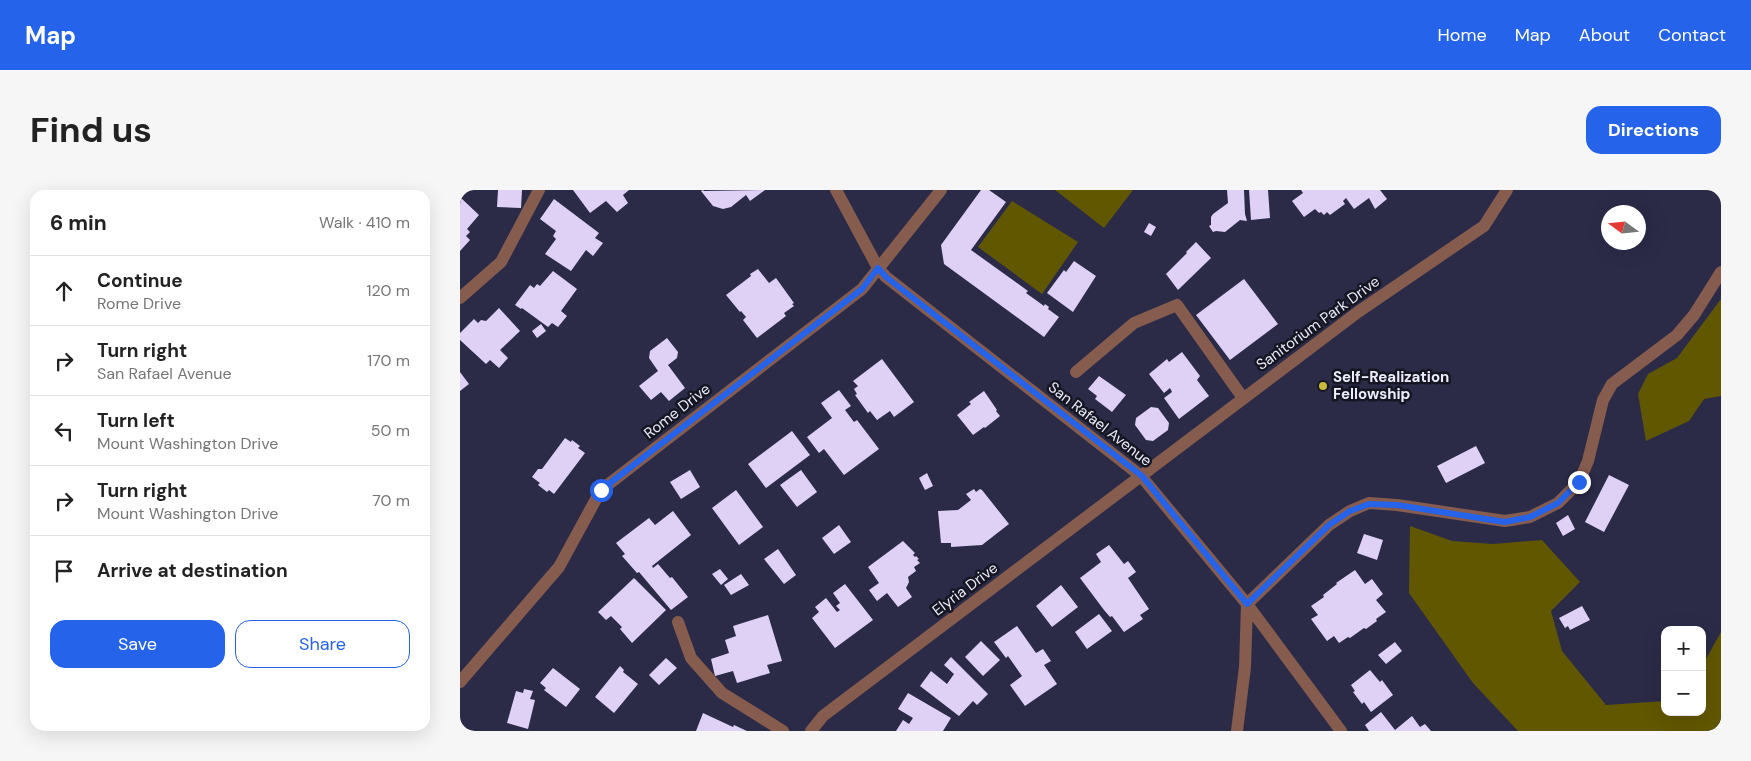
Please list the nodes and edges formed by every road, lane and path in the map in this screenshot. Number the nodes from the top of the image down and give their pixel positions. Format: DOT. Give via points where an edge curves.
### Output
graph roads {
  1 [pos="539,190"];
  2 [pos="836,190"];
  3 [pos="941,190"];
  4 [pos="1507,190"];
  5 [pos="878,268"];
  6 [pos="1721,272"];
  7 [pos="460,298"];
  8 [pos="1076,372"];
  9 [pos="1243,398"];
  10 [pos="1142,476"];
  11 [pos="1247,604"];
  12 [pos="678,622"];
  13 [pos="460,682"];
  14 [pos="782,731"];
  15 [pos="811,731"];
  16 [pos="1236,731"];
  17 [pos="1341,731"];
  1 -- 7 [label="street" via="501,262"];
  2 -- 5 [label="street, San Rafael Avenue"];
  3 -- 5 [label="street, Rome Drive"];
  4 -- 9 [label="street, Sanitorium Park Drive" via="1484,226 1358,312"];
  5 -- 10 [label="street, San Rafael Avenue"];
  5 -- 13 [label="street, Rome Drive" via="862,289 601,490 559,567"];
  6 -- 11 [label="street" via="1677,335 1612,384 1603,400 1588,461 1579,482 1558,503 1530,517 1505,522 1397,505 1369,504 1350,511 1329,525"];
  8 -- 9 [label="street" via="1134,323 1177,306"];
  9 -- 10 [label="street, Sanitorium Park Drive"];
  10 -- 11 [label="street, San Rafael Avenue"];
  10 -- 15 [label="street, Elyria Drive" via="823,716"];
  11 -- 16 [label="street" via="1245,666"];
  11 -- 17 [label="street, San Rafael Avenue"];
  12 -- 14 [label="street" via="692,658 722,694"];
}
